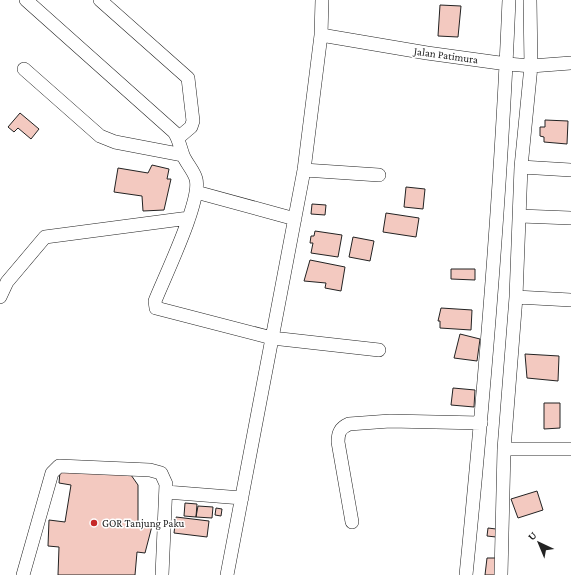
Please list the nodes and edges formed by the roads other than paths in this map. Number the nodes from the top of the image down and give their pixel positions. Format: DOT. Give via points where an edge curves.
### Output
graph roads {
  1 [pos="26,0"];
  2 [pos="100,0"];
  3 [pos="322,0"];
  4 [pos="509,0"];
  5 [pos="530,0"];
  6 [pos="322,35"];
  7 [pos="571,63"];
  8 [pos="507,64"];
  9 [pos="531,66"];
  10 [pos="24,69"];
  11 [pos="178,138"];
  12 [pos="183,155"];
  13 [pos="521,167"];
  14 [pos="304,170"];
  15 [pos="571,170"];
  16 [pos="380,175"];
  17 [pos="196,192"];
  18 [pos="520,216"];
  19 [pos="189,218"];
  20 [pos="295,218"];
  21 [pos="571,218"];
  22 [pos="0,297"];
  23 [pos="516,297"];
  24 [pos="571,300"];
  25 [pos="272,338"];
  26 [pos="379,350"];
  27 [pos="481,423"];
  28 [pos="504,449"];
  29 [pos="571,449"];
  30 [pos="166,492"];
  31 [pos="242,498"];
  32 [pos="352,522"];
  33 [pos="24,575"];
  34 [pos="162,575"];
  35 [pos="227,575"];
  36 [pos="466,575"];
  37 [pos="501,575"];
  1 -- 11 [label="street" via="133,94"];
  2 -- 11 [label="street" via="188,78 193,121 191,127"];
  3 -- 6 [label="street"];
  4 -- 8 [label="street"];
  5 -- 9 [label="street"];
  6 -- 8 [label="street, Jalan Patimura"];
  6 -- 14 [label="street"];
  7 -- 9 [label="street, Jalan Patimura"];
  8 -- 9 [label="street, Jalan Patimura"];
  8 -- 27 [label="street"];
  9 -- 13 [label="street"];
  10 -- 12 [label="street" via="100,136 115,142"];
  11 -- 12 [label="street"];
  12 -- 17 [label="street" via="196,179"];
  13 -- 15 [label="street"];
  13 -- 18 [label="street"];
  14 -- 16 [label="street"];
  14 -- 20 [label="street"];
  17 -- 19 [label="street"];
  17 -- 20 [label="street"];
  18 -- 21 [label="street"];
  18 -- 23 [label="street"];
  19 -- 22 [label="street" via="44,237 7,282"];
  19 -- 25 [label="street" via="155,301 156,308"];
  20 -- 25 [label="street"];
  23 -- 24 [label="street"];
  23 -- 28 [label="street"];
  25 -- 26 [label="street"];
  25 -- 31 [label="street"];
  27 -- 32 [label="street" via="390,421 349,424 343,427 339,431 338,442"];
  27 -- 36 [label="street"];
  28 -- 29 [label="street"];
  28 -- 37 [label="street"];
  30 -- 31 [label="street"];
  30 -- 33 [label="street" via="164,477 154,471 56,467 52,473"];
  30 -- 34 [label="street"];
  31 -- 35 [label="street"];
}
